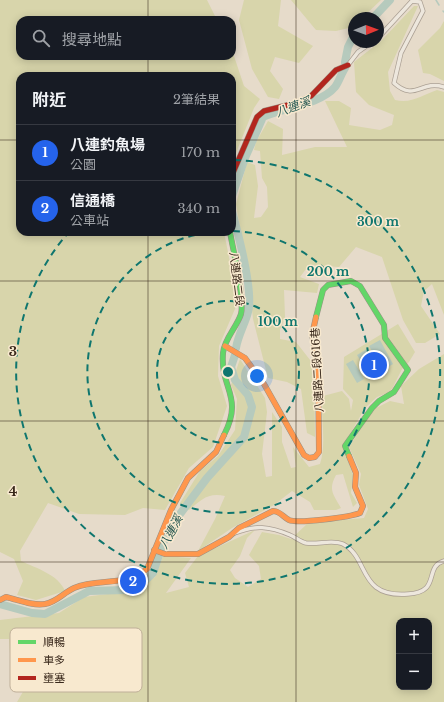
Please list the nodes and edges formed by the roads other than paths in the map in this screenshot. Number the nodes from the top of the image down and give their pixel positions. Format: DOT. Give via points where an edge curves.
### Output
graph roads {
  1 [pos="384,31"];
  2 [pos="364,48"];
  3 [pos="348,65"];
  4 [pos="444,87"];
  5 [pos="236,166"];
  6 [pos="231,236"];
  7 [pos="225,346"];
  8 [pos="230,535"];
  9 [pos="155,551"];
  10 [pos="444,562"];
  11 [pos="0,600"];
  1 -- 4 [label="street" via="412,1 420,2 423,11 402,53 394,83 409,92 435,84"];
  2 -- 3 [label="street"];
  3 -- 5 [label="street" via="336,70 311,96 264,111 257,117"];
  6 -- 7 [label="street, 八連路二段" via="240,289 241,313"];
  7 -- 8 [label="street, 八連路二段616巷" via="245,358 264,384 304,455 309,458 319,452 318,360 312,335 323,290 328,285 351,281 360,286 384,325 385,338 408,370 394,392 372,408 346,446 356,473 355,487 363,506 360,513 355,516 303,521 289,520 277,511 239,528"];
  7 -- 9 [label="street, 八連路二段" via="224,374 233,401 231,422 216,452 188,478 171,510"];
  8 -- 9 [label="street" via="198,554 165,554"];
  8 -- 10 [label="street" via="258,526 279,531 306,543 342,544 353,552 368,580 385,592 422,592 428,587 434,567"];
  9 -- 11 [label="street, 八連路二段" via="147,569 132,580 81,586 46,604 6,597"];
}
